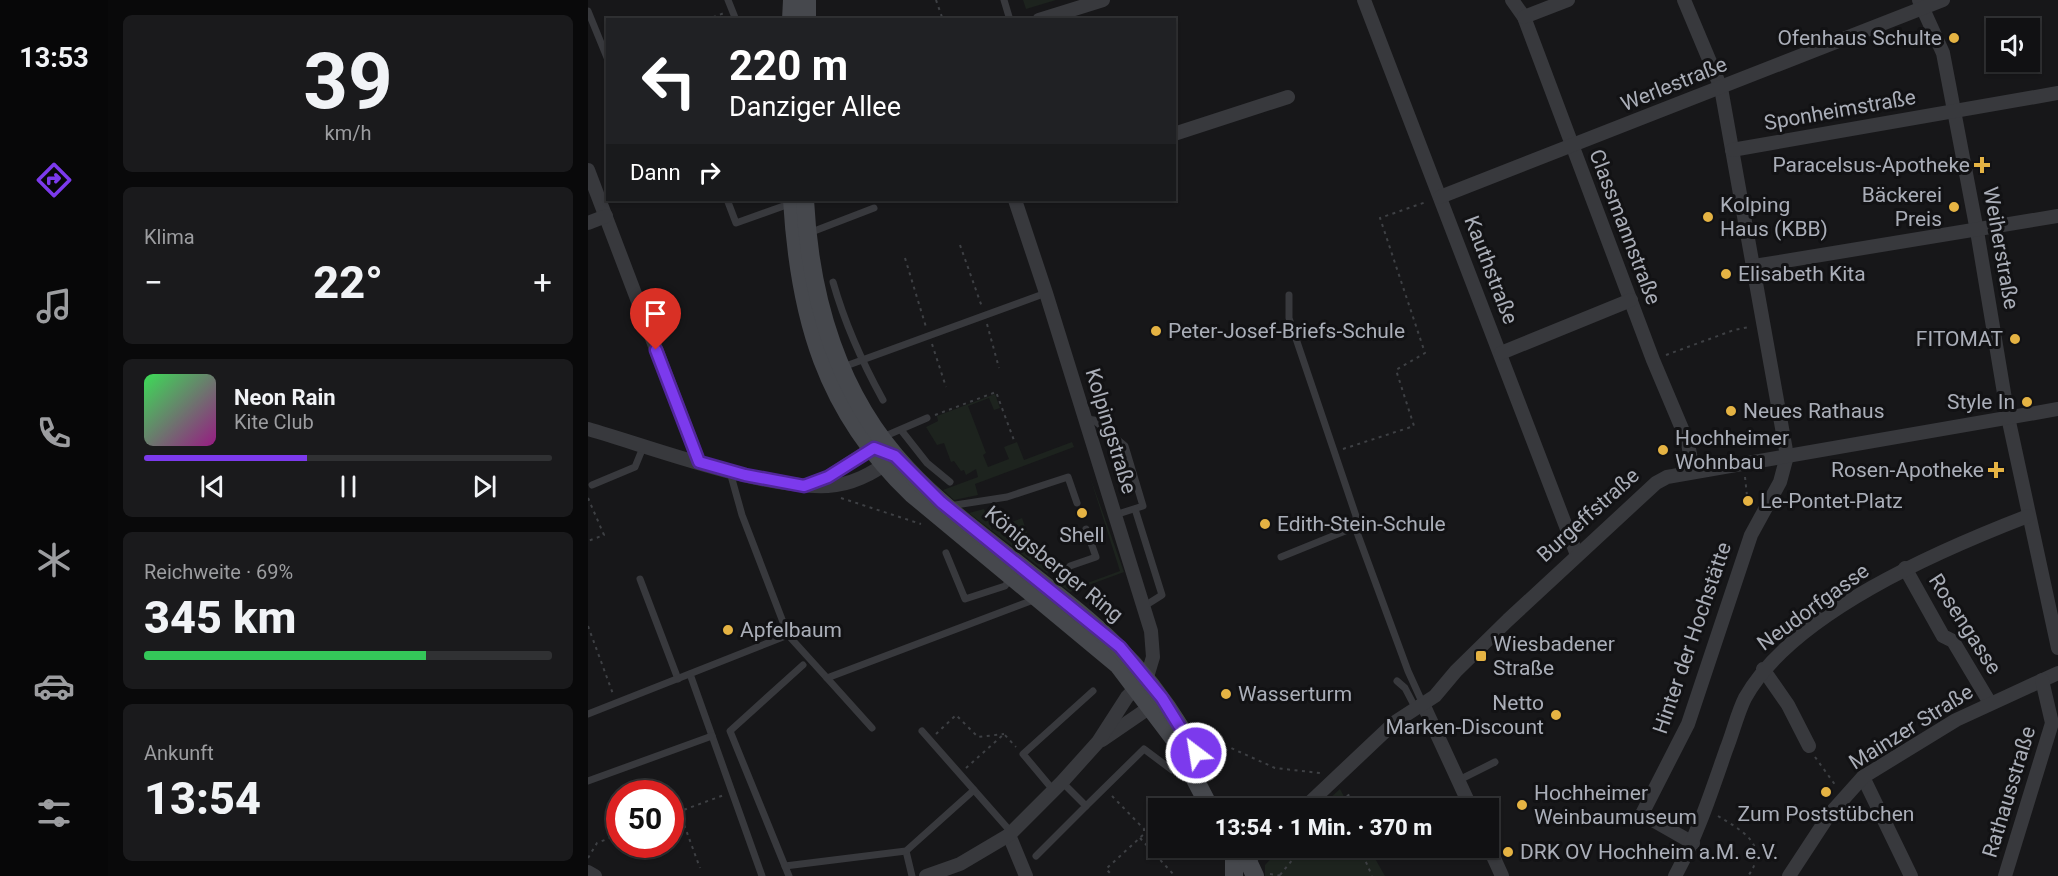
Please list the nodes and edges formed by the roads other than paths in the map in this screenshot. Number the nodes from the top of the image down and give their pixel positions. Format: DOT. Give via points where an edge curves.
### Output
graph roads {
  1 [pos="728,0"];
  2 [pos="792,0"];
  3 [pos="807,0"];
  4 [pos="1005,0"];
  5 [pos="1103,0"];
  6 [pos="1364,0"];
  7 [pos="1512,0"];
  8 [pos="1568,0"];
  9 [pos="1684,0"];
  10 [pos="1943,0"];
  11 [pos="1921,4"];
  12 [pos="588,11"];
  13 [pos="1524,17"];
  14 [pos="735,18"];
  15 [pos="791,18"];
  16 [pos="807,18"];
  17 [pos="1010,18"];
  18 [pos="1045,18"];
  19 [pos="606,55"];
  20 [pos="1721,88"];
  21 [pos="2058,93"];
  22 [pos="1288,97"];
  23 [pos="1955,112"];
  24 [pos="1176,133"];
  25 [pos="1571,147"];
  26 [pos="1731,150"];
  27 [pos="588,170"];
  28 [pos="1440,197"];
  29 [pos="796,201"];
  30 [pos="1015,201"];
  31 [pos="728,202"];
  32 [pos="874,208"];
  33 [pos="606,216"];
  34 [pos="2058,216"];
  35 [pos="588,223"];
  36 [pos="1977,231"];
  37 [pos="807,234"];
  38 [pos="1754,266"];
  39 [pos="832,282"];
  40 [pos="1046,293"];
  41 [pos="1289,295"];
  42 [pos="1631,300"];
  43 [pos="1501,353"];
  44 [pos="861,360"];
  45 [pos="841,368"];
  46 [pos="883,400"];
  47 [pos="2058,409"];
  48 [pos="2008,417"];
  49 [pos="927,418"];
  50 [pos="1086,419"];
  51 [pos="588,429"];
  52 [pos="901,430"];
  53 [pos="876,444"];
  54 [pos="644,445"];
  55 [pos="1787,456"];
  56 [pos="889,461"];
  57 [pos="699,462"];
  58 [pos="729,470"];
  59 [pos="1693,471"];
  60 [pos="950,482"];
  61 [pos="592,485"];
  62 [pos="804,486"];
  63 [pos="1077,504"];
  64 [pos="947,507"];
  65 [pos="1135,509"];
  66 [pos="1115,515"];
  67 [pos="2028,516"];
  68 [pos="1355,527"];
  69 [pos="1086,530"];
  70 [pos="946,553"];
  71 [pos="1577,555"];
  72 [pos="1281,557"];
  73 [pos="1905,568"];
  74 [pos="1016,571"];
  75 [pos="640,579"];
  76 [pos="1045,593"];
  77 [pos="1143,607"];
  78 [pos="788,635"];
  79 [pos="2058,648"];
  80 [pos="803,665"];
  81 [pos="1763,669"];
  82 [pos="690,674"];
  83 [pos="2058,674"];
  84 [pos="827,678"];
  85 [pos="678,679"];
  86 [pos="2042,680"];
  87 [pos="1398,681"];
  88 [pos="1141,682"];
  89 [pos="1093,691"];
  90 [pos="1157,702"];
  91 [pos="1990,703"];
  92 [pos="1420,707"];
  93 [pos="588,714"];
  94 [pos="2055,724"];
  95 [pos="872,728"];
  96 [pos="922,730"];
  97 [pos="712,736"];
  98 [pos="1098,742"];
  99 [pos="1809,746"];
  100 [pos="1496,762"];
  101 [pos="1172,770"];
  102 [pos="1863,777"];
  103 [pos="1459,780"];
  104 [pos="588,781"];
  105 [pos="1058,787"];
  106 [pos="974,790"];
  107 [pos="1205,798"];
  108 [pos="1218,798"];
  109 [pos="1315,798"];
  110 [pos="1467,798"];
  111 [pos="1086,806"];
  112 [pos="1010,834"];
  113 [pos="1693,843"];
  114 [pos="906,851"];
  115 [pos="1036,856"];
  116 [pos="1244,858"];
  117 [pos="1494,858"];
  118 [pos="785,866"];
  119 [pos="963,870"];
  120 [pos="588,873"];
  121 [pos="595,876"];
  122 [pos="762,876"];
  123 [pos="789,876"];
  124 [pos="912,876"];
  125 [pos="926,876"];
  126 [pos="1026,876"];
  127 [pos="1234,876"];
  128 [pos="1502,876"];
  129 [pos="1675,876"];
  130 [pos="1789,876"];
  131 [pos="1911,876"];
  132 [pos="2005,876"];
  1 -- 14 [label="lane"];
  2 -- 15 [label="main road"];
  3 -- 16 [label="main road"];
  4 -- 17 [label="lane"];
  5 -- 18 [label="street"];
  6 -- 28 [label="street, Kauthstraße"];
  7 -- 13 [label="street, Classmannstraße"];
  8 -- 13 [label="street"];
  9 -- 20 [label="street"];
  10 -- 11 [label="street, Werlestraße"];
  11 -- 20 [label="street, Werlestraße"];
  11 -- 23 [label="street, Weiherstraße" via="1943,53"];
  12 -- 19 [label="lane"];
  13 -- 25 [label="street, Classmannstraße"];
  20 -- 25 [label="street, Werlestraße"];
  20 -- 26 [label="street"];
  21 -- 23 [label="street, Sponheimstraße"];
  22 -- 24 [label="street"];
  23 -- 26 [label="street, Sponheimstraße"];
  23 -- 36 [label="street, Weiherstraße"];
  25 -- 28 [label="street, Werlestraße"];
  25 -- 42 [label="street, Classmannstraße"];
  26 -- 38 [label="street"];
  27 -- 33 [label="street"];
  28 -- 43 [label="street, Kauthstraße"];
  29 -- 31 [label="lane" via="736,223"];
  29 -- 37 [label="main road, Königsberger Ring"];
  29 -- 53 [label="main road, Königsberger Ring" via="798,263 818,352 847,415"];
  30 -- 40 [label="street, Kolpingstraße"];
  32 -- 37 [label="lane"];
  33 -- 35 [label="street"];
  33 -- 57 [label="street"];
  34 -- 36 [label="street"];
  36 -- 38 [label="street"];
  36 -- 48 [label="street, Weiherstraße"];
  37 -- 45 [label="main road, Königsberger Ring" via="818,299"];
  38 -- 55 [label="street"];
  39 -- 44 [label="lane"];
  40 -- 44 [label="lane"];
  40 -- 50 [label="street, Kolpingstraße"];
  41 -- 68 [label="lane" via="1289,318 1356,516"];
  42 -- 43 [label="street"];
  42 -- 59 [label="street, Classmannstraße" via="1688,443"];
  43 -- 71 [label="street, Kauthstraße"];
  44 -- 45 [label="lane"];
  44 -- 46 [label="lane"];
  45 -- 53 [label="main road, Königsberger Ring"];
  47 -- 48 [label="street, Burgeffstraße"];
  48 -- 55 [label="street, Burgeffstraße"];
  48 -- 67 [label="street, Weiherstraße"];
  49 -- 52 [label="lane"];
  50 -- 65 [label="lane" via="1094,420 1125,446 1143,506"];
  50 -- 66 [label="street, Kolpingstraße"];
  51 -- 54 [label="street"];
  52 -- 53 [label="lane"];
  52 -- 60 [label="lane" via="927,463"];
  53 -- 56 [label="main road, Königsberger Ring"];
  53 -- 62 [label="street" via="828,477"];
  54 -- 57 [label="street"];
  54 -- 61 [label="lane" via="635,467"];
  55 -- 59 [label="street, Burgeffstraße"];
  55 -- 113 [label="street, Hinter der Hochstätte" via="1785,471 1751,535 1688,724 1642,814"];
  56 -- 62 [label="street" via="857,479 830,486"];
  56 -- 64 [label="main road, Königsberger Ring"];
  56 -- 74 [label="main road, Königsberger Ring" via="948,526"];
  57 -- 58 [label="street"];
  58 -- 62 [label="street"];
  58 -- 78 [label="lane"];
  59 -- 71 [label="street, Burgeffstraße" via="1656,483"];
  63 -- 64 [label="lane" via="1068,477 1007,497"];
  64 -- 74 [label="main road, Königsberger Ring"];
  65 -- 66 [label="lane"];
  65 -- 77 [label="lane" via="1162,595"];
  66 -- 77 [label="street, Kolpingstraße"];
  67 -- 73 [label="street, Neudorfgasse"];
  67 -- 79 [label="street, Weiherstraße"];
  68 -- 72 [label="lane"];
  68 -- 92 [label="lane"];
  69 -- 76 [label="lane" via="1096,557 1070,566"];
  70 -- 74 [label="lane" via="965,599 1005,586"];
  71 -- 92 [label="street, Burgeffstraße"];
  73 -- 81 [label="street, Neudorfgasse" via="1830,615"];
  73 -- 91 [label="street, Rosengasse" via="1943,636 1953,641"];
  74 -- 76 [label="main road, Königsberger Ring"];
  75 -- 85 [label="lane"];
  76 -- 84 [label="lane"];
  76 -- 88 [label="main road, Königsberger Ring" via="1120,647"];
  77 -- 88 [label="street, Kolpingstraße" via="1153,643 1151,668"];
  78 -- 82 [label="lane"];
  78 -- 84 [label="lane"];
  80 -- 118 [label="lane" via="730,731"];
  81 -- 99 [label="street"];
  81 -- 113 [label="street, Neudorfgasse" via="1744,700"];
  82 -- 85 [label="lane"];
  82 -- 97 [label="lane"];
  83 -- 86 [label="street, Mainzer Straße"];
  84 -- 95 [label="lane"];
  85 -- 93 [label="lane"];
  86 -- 91 [label="street, Mainzer Straße"];
  86 -- 94 [label="street"];
  87 -- 92 [label="lane"];
  88 -- 90 [label="main road, Königsberger Ring"];
  88 -- 98 [label="street" via="1126,697"];
  89 -- 105 [label="lane" via="1023,754"];
  90 -- 98 [label="street"];
  90 -- 107 [label="main road, Königsberger Ring"];
  90 -- 108 [label="main road, Königsberger Ring" via="1201,762"];
  91 -- 102 [label="street, Mainzer Straße"];
  92 -- 103 [label="street"];
  92 -- 109 [label="street, Burgeffstraße" via="1395,722"];
  94 -- 132 [label="street, Rathausstraße"];
  96 -- 106 [label="lane"];
  97 -- 104 [label="lane"];
  97 -- 122 [label="lane"];
  98 -- 105 [label="street"];
  100 -- 103 [label="lane"];
  101 -- 111 [label="lane" via="1144,749"];
  102 -- 130 [label="street, Mainzer Straße" via="1843,796"];
  102 -- 131 [label="street"];
  103 -- 110 [label="street"];
  105 -- 111 [label="lane"];
  105 -- 112 [label="street"];
  106 -- 112 [label="lane"];
  106 -- 114 [label="lane"];
  111 -- 115 [label="lane"];
  112 -- 119 [label="street"];
  112 -- 126 [label="street"];
  113 -- 129 [label="street, Neudorfgasse"];
  114 -- 118 [label="lane"];
  114 -- 124 [label="lane"];
  116 -- 127 [label="main road"];
  117 -- 128 [label="street"];
  118 -- 123 [label="lane"];
  119 -- 125 [label="street"];
  120 -- 121 [label="street"];
}
